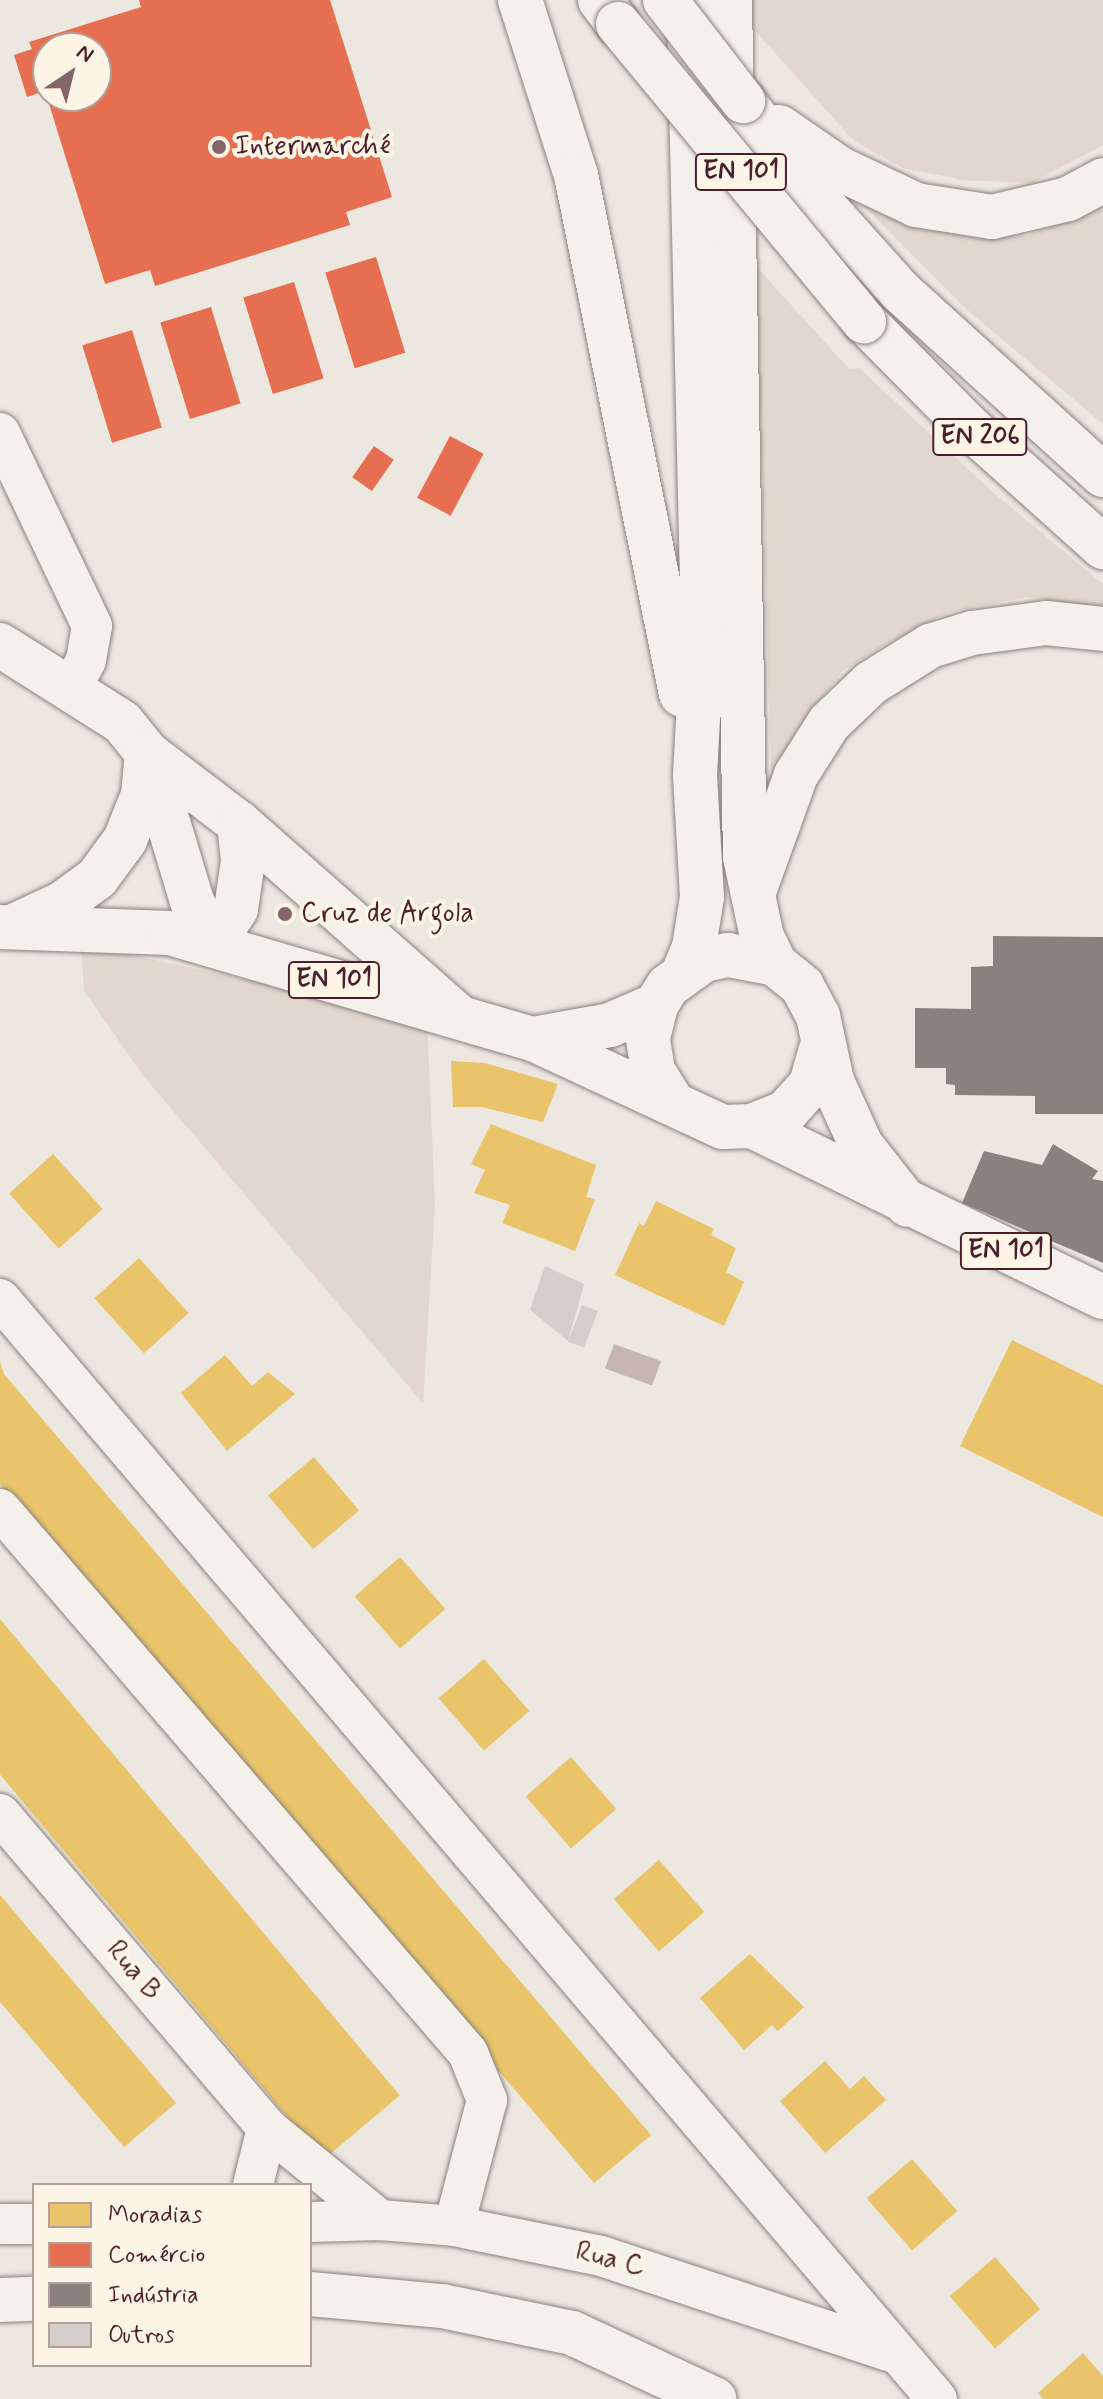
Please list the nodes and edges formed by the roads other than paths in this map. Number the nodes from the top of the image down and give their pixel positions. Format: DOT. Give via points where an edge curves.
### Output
graph roads {
  1 [pos="520,0"];
  2 [pos="665,0"];
  3 [pos="689,0"];
  4 [pos="730,0"];
  5 [pos="609,12"];
  6 [pos="1103,180"];
  7 [pos="831,187"];
  8 [pos="864,321"];
  9 [pos="0,433"];
  10 [pos="1103,475"];
  11 [pos="1103,547"];
  12 [pos="1103,629"];
  13 [pos="0,645"];
  14 [pos="73,686"];
  15 [pos="147,753"];
  16 [pos="695,775"];
  17 [pos="239,823"];
  18 [pos="756,888"];
  19 [pos="7,927"];
  20 [pos="212,945"];
  21 [pos="775,964"];
  22 [pos="684,971"];
  23 [pos="656,1005"];
  24 [pos="457,1015"];
  25 [pos="533,1039"];
  26 [pos="821,1050"];
  27 [pos="671,1100"];
  28 [pos="752,1126"];
  29 [pos="908,1205"];
  30 [pos="1103,1297"];
  31 [pos="0,1299"];
  32 [pos="0,1509"];
  33 [pos="0,1814"];
  34 [pos="267,2128"];
  35 [pos="253,2183"];
  36 [pos="380,2220"];
  37 [pos="312,2222"];
  38 [pos="0,2224"];
  39 [pos="32,2224"];
  40 [pos="454,2226"];
  41 [pos="312,2294"];
  42 [pos="32,2299"];
  43 [pos="0,2300"];
  44 [pos="898,2354"];
  45 [pos="714,2399"];
  46 [pos="937,2399"];
  1 -- 16 [label="main road" via="576,175 671,629"];
  2 -- 7 [label="main road, EN 101, bridge" via="743,101"];
  3 -- 16 [label="main road" via="703,628"];
  4 -- 18 [label="main road" via="745,857"];
  5 -- 8 [label="main road, EN 101, bridge"];
  6 -- 7 [label="main road" via="1068,199 992,217"];
  7 -- 10 [label="main road, EN 206" via="921,312"];
  8 -- 11 [label="main road, EN 206" via="967,425"];
  9 -- 14 [label="street" via="92,626 86,660"];
  12 -- 18 [label="main road" via="1046,623 972,633 930,646 871,683 829,723 796,775"];
  13 -- 14 [label="main road"];
  14 -- 15 [label="main road" via="122,722"];
  15 -- 17 [label="main road"];
  15 -- 19 [label="main road" via="143,795 125,840 97,878 63,903"];
  15 -- 20 [label="main road" via="192,901"];
  16 -- 22 [label="main road" via="702,897 694,947"];
  17 -- 20 [label="main road" via="243,861 236,909"];
  17 -- 24 [label="main road"];
  18 -- 21 [label="main road" via="762,937"];
  19 -- 20 [label="main road, EN 101" via="170,933"];
  20 -- 24 [label="main road, EN 101"];
  21 -- 22 [label="main road" via="728,955"];
  21 -- 26 [label="main road, EN 101" via="802,986 818,1016"];
  22 -- 23 [label="main road, EN 101"];
  23 -- 25 [label="main road, EN 101" via="610,1025"];
  23 -- 27 [label="main road, EN 101" via="648,1038 653,1071"];
  24 -- 25 [label="main road, EN 101"];
  25 -- 27 [label="main road, EN 101"];
  26 -- 28 [label="main road, EN 101" via="811,1084 786,1112"];
  26 -- 29 [label="main road, EN 101" via="861,1145"];
  27 -- 28 [label="main road, EN 101" via="694,1118 723,1127"];
  28 -- 29 [label="main road, EN 101"];
  29 -- 30 [label="main road, EN 101"];
  31 -- 44 [label="street" via="708,2124"];
  32 -- 40 [label="street" via="468,2053 487,2100"];
  33 -- 34 [label="street, Rua B"];
  34 -- 35 [label="street"];
  34 -- 36 [label="street, Rua B"];
  36 -- 37 [label="street, Rua C"];
  36 -- 40 [label="street, Rua C"];
  38 -- 39 [label="street"];
  40 -- 44 [label="street, Rua C" via="678,2278"];
  41 -- 45 [label="main road" via="442,2306 572,2333"];
  42 -- 43 [label="main road"];
  44 -- 46 [label="street"];
}
